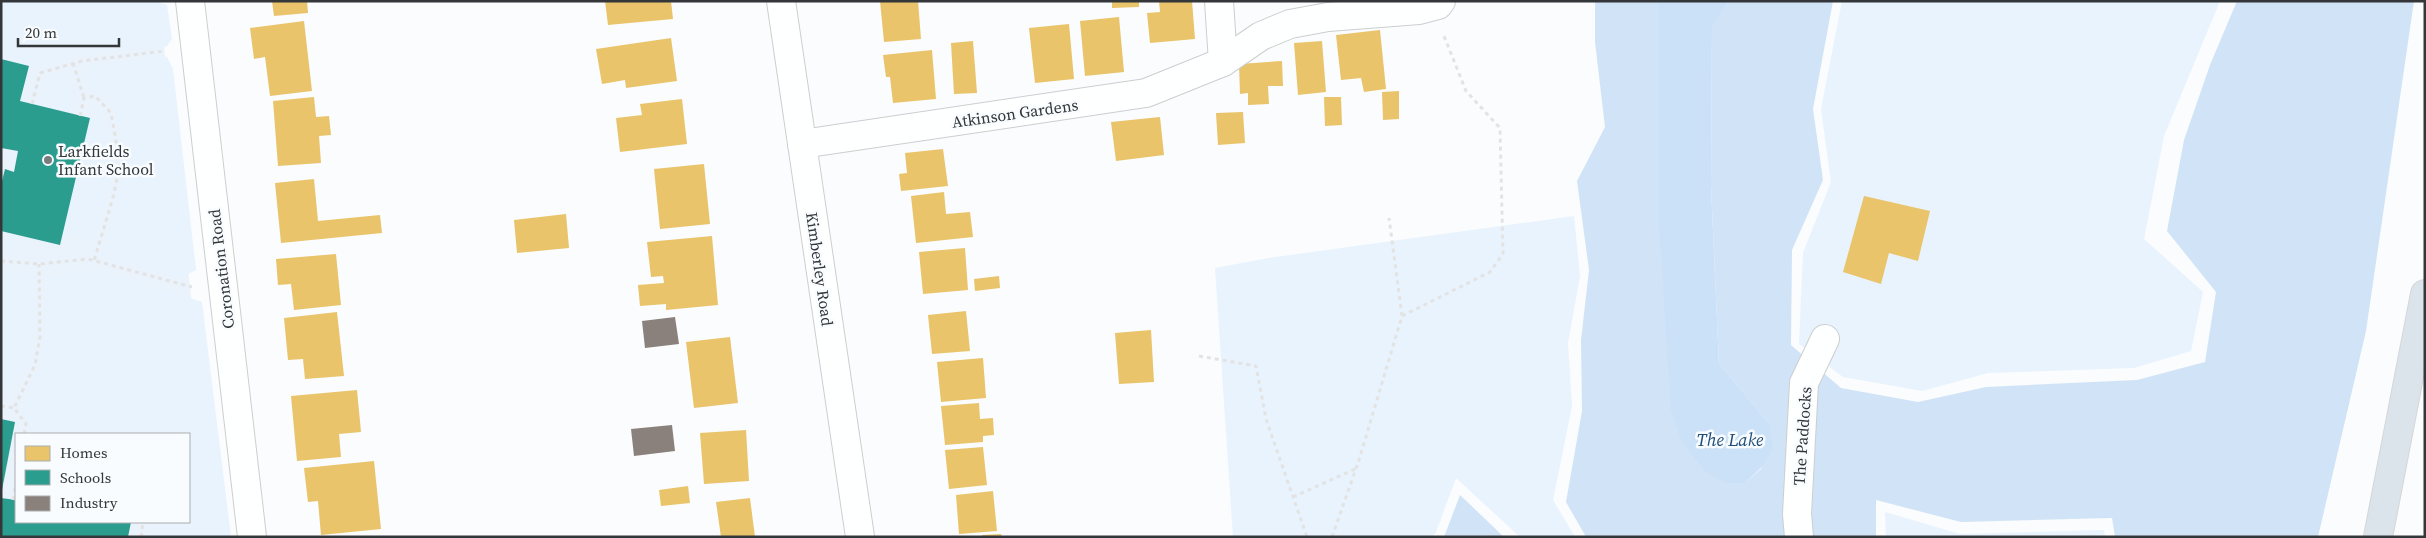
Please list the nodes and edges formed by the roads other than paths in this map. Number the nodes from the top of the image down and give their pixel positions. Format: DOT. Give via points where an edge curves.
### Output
graph roads {
  1 [pos="190,1"];
  2 [pos="781,1"];
  3 [pos="1219,1"];
  4 [pos="1437,4"];
  5 [pos="1223,62"];
  6 [pos="802,144"];
  7 [pos="2425,294"];
  8 [pos="1825,338"];
  9 [pos="252,537"];
  10 [pos="860,537"];
  11 [pos="1799,537"];
  12 [pos="2378,537"];
  1 -- 9 [label="street, Coronation Road"];
  2 -- 6 [label="street, Kimberley Road"];
  3 -- 5 [label="street"];
  4 -- 5 [label="street, Atkinson Gardens" via="1419,10 1328,16 1290,24 1261,36"];
  5 -- 6 [label="street, Atkinson Gardens" via="1146,93"];
  6 -- 10 [label="street, Kimberley Road"];
  7 -- 12 [label="highway"];
  8 -- 11 [label="street, The Paddocks" via="1804,383 1797,514"];
}
